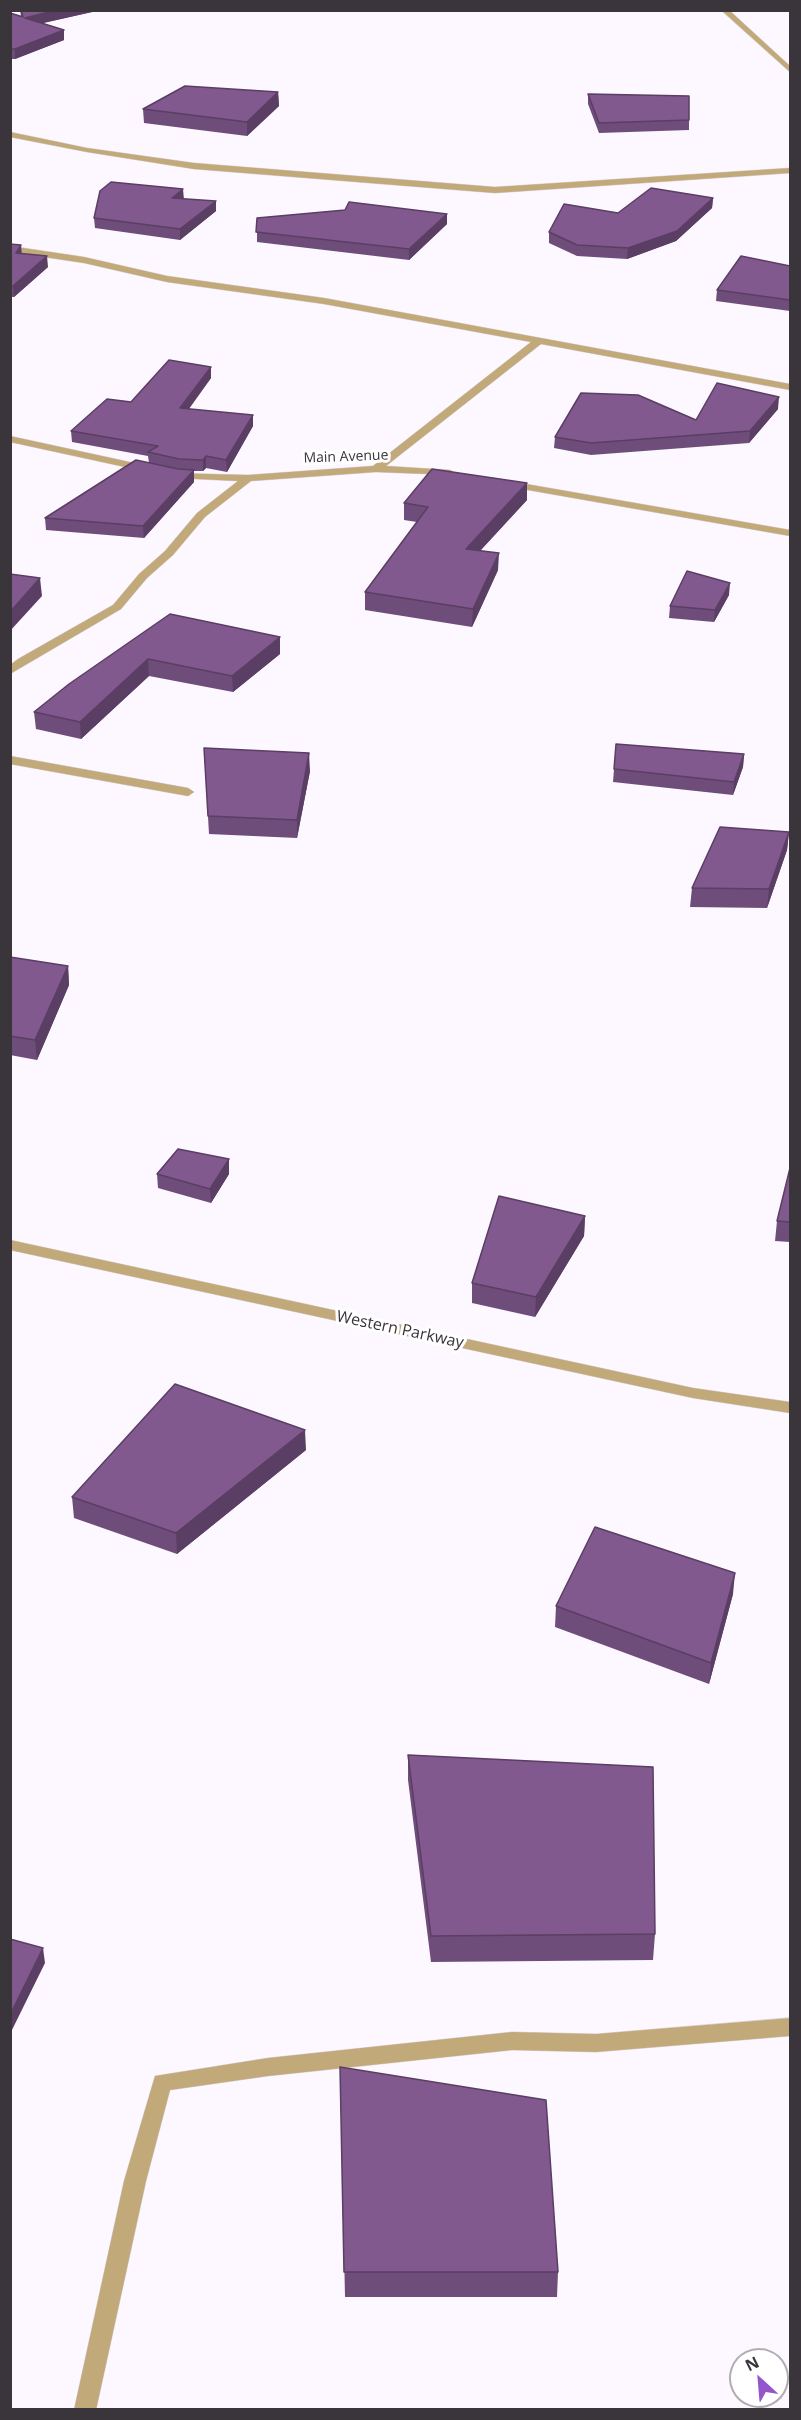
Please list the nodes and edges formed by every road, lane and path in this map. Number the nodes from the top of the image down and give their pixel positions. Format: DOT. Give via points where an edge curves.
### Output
graph roads {
  1 [pos="724,10"];
  2 [pos="790,70"];
  3 [pos="10,134"];
  4 [pos="790,171"];
  5 [pos="10,249"];
  6 [pos="538,341"];
  7 [pos="790,387"];
  8 [pos="10,439"];
  9 [pos="376,469"];
  10 [pos="462,475"];
  11 [pos="248,478"];
  12 [pos="497,482"];
  13 [pos="790,533"];
  14 [pos="10,671"];
  15 [pos="10,760"];
  16 [pos="188,792"];
  17 [pos="10,1245"];
  18 [pos="790,1408"];
  19 [pos="790,2028"];
  20 [pos="85,2409"];
  1 -- 2 [label="street"];
  3 -- 4 [label="street" via="194,166 495,190"];
  5 -- 6 [label="street" via="84,260 167,279 324,300"];
  6 -- 7 [label="street"];
  6 -- 9 [label="street"];
  8 -- 11 [label="street, Main Avenue" via="162,472"];
  9 -- 10 [label="street, Main Avenue"];
  9 -- 11 [label="street, Main Avenue"];
  11 -- 14 [label="street" via="201,515 117,606"];
  12 -- 13 [label="street"];
  15 -- 16 [label="street"];
  17 -- 18 [label="street, Western Parkway" via="682,1390"];
  19 -- 20 [label="street" via="596,2043 512,2041 162,2082 135,2181"];
}
